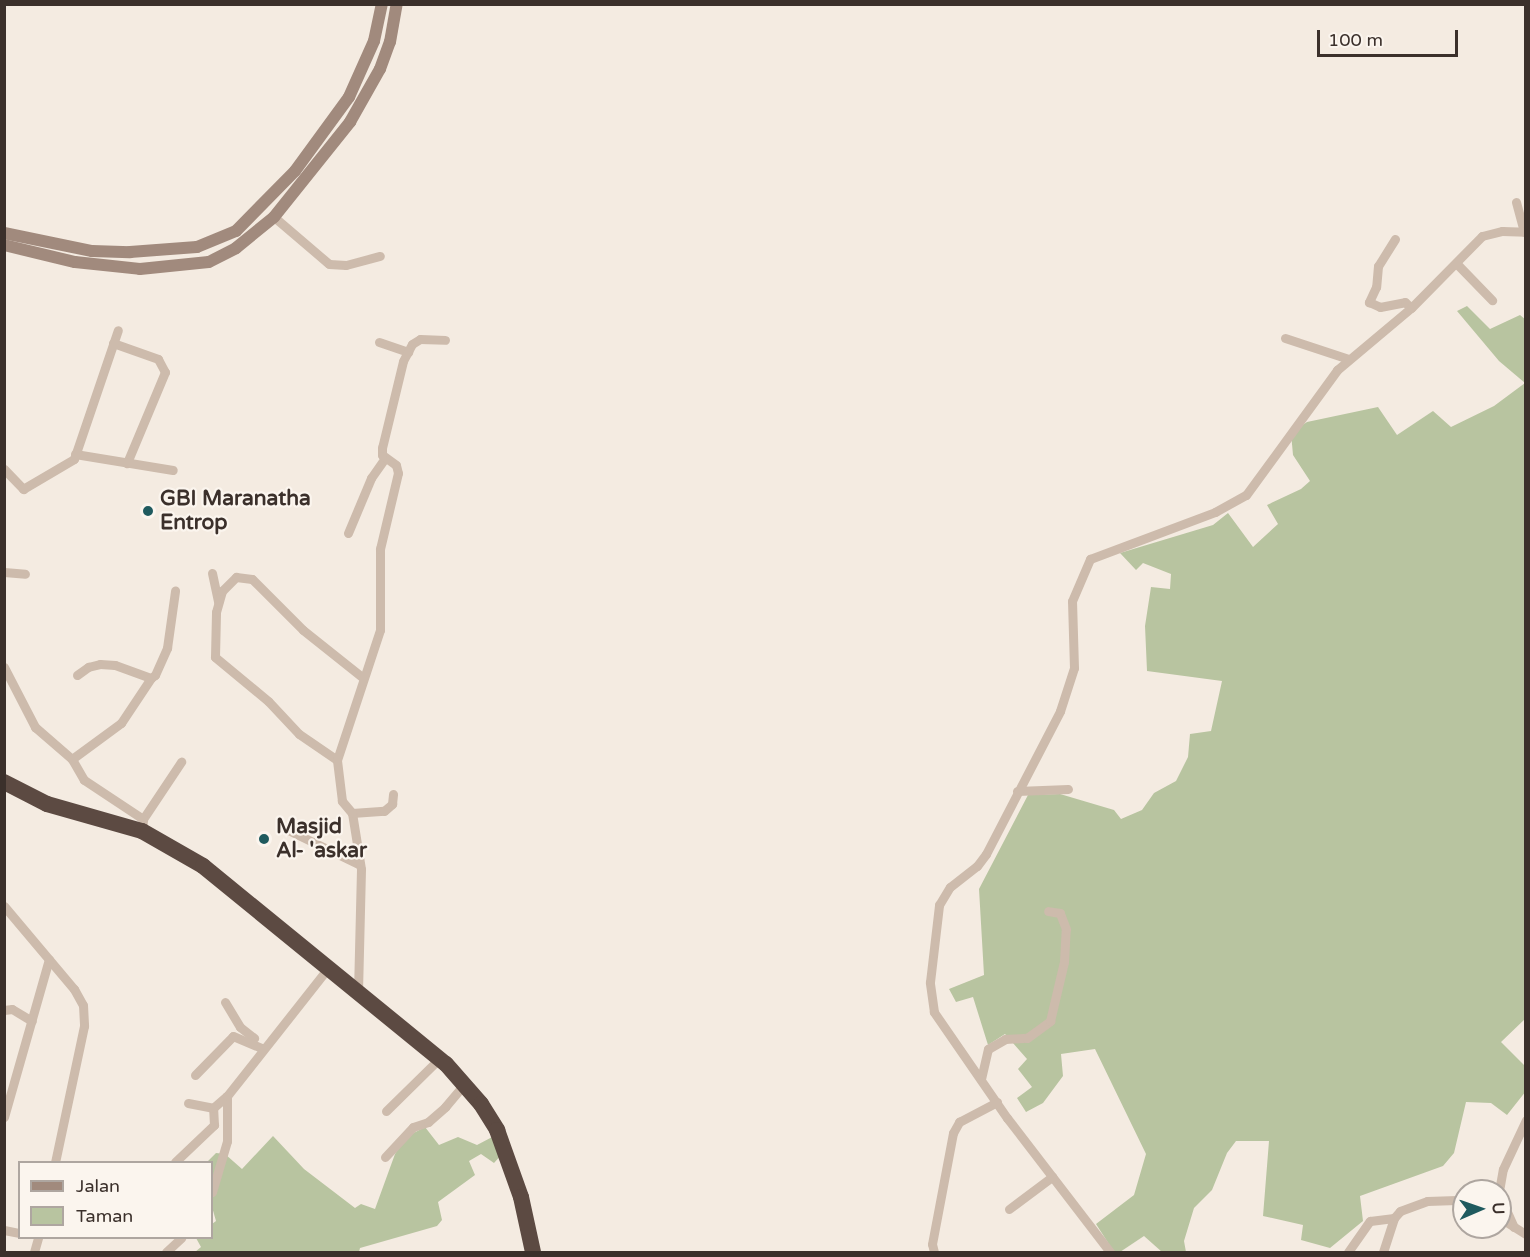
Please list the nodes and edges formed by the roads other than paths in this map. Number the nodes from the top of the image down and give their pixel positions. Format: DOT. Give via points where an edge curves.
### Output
graph roads {
  1 [pos="381,4"];
  2 [pos="397,4"];
  3 [pos="1515,202"];
  4 [pos="274,217"];
  5 [pos="4,232"];
  6 [pos="1525,232"];
  7 [pos="1395,239"];
  8 [pos="4,245"];
  9 [pos="380,256"];
  10 [pos="1456,263"];
  11 [pos="1492,300"];
  12 [pos="1411,308"];
  13 [pos="118,330"];
  14 [pos="1286,339"];
  15 [pos="445,340"];
  16 [pos="379,342"];
  17 [pos="113,343"];
  18 [pos="408,352"];
  19 [pos="1349,359"];
  20 [pos="75,454"];
  21 [pos="385,458"];
  22 [pos="128,463"];
  23 [pos="4,469"];
  24 [pos="173,470"];
  25 [pos="348,533"];
  26 [pos="4,572"];
  27 [pos="212,573"];
  28 [pos="25,574"];
  29 [pos="176,591"];
  30 [pos="218,602"];
  31 [pos="4,667"];
  32 [pos="77,675"];
  33 [pos="362,677"];
  34 [pos="151,678"];
  35 [pos="72,759"];
  36 [pos="337,760"];
  37 [pos="181,762"];
  38 [pos="4,782"];
  39 [pos="1068,789"];
  40 [pos="1017,791"];
  41 [pos="393,794"];
  42 [pos="352,813"];
  43 [pos="142,825"];
  44 [pos="286,829"];
  45 [pos="360,865"];
  46 [pos="4,906"];
  47 [pos="1048,911"];
  48 [pos="49,958"];
  49 [pos="328,968"];
  50 [pos="358,992"];
  51 [pos="225,1002"];
  52 [pos="4,1010"];
  53 [pos="32,1021"];
  54 [pos="263,1046"];
  55 [pos="439,1059"];
  56 [pos="195,1075"];
  57 [pos="981,1079"];
  58 [pos="464,1084"];
  59 [pos="9,1088"];
  60 [pos="227,1096"];
  61 [pos="997,1102"];
  62 [pos="189,1103"];
  63 [pos="213,1108"];
  64 [pos="386,1111"];
  65 [pos="4,1117"];
  66 [pos="1526,1120"];
  67 [pos="385,1157"];
  68 [pos="55,1161"];
  69 [pos="176,1161"];
  70 [pos="1052,1177"];
  71 [pos="1501,1179"];
  72 [pos="213,1189"];
  73 [pos="1452,1200"];
  74 [pos="1009,1209"];
  75 [pos="1394,1218"];
  76 [pos="1512,1223"];
  77 [pos="1514,1227"];
  78 [pos="1526,1234"];
  79 [pos="180,1239"];
  80 [pos="166,1252"];
  81 [pos="532,1252"];
  82 [pos="934,1252"];
  83 [pos="1110,1252"];
  84 [pos="1348,1252"];
  85 [pos="1383,1252"];
  1 -- 5 [label="street" via="374,41 349,97 295,171 236,231 197,247 130,252 92,251"];
  2 -- 4 [label="street" via="390,42 367,92 323,160"];
  3 -- 6 [label="street"];
  4 -- 8 [label="street" via="236,248 209,262 184,267 106,267"];
  4 -- 9 [label="street" via="329,264 346,266"];
  6 -- 10 [label="street" via="1502,231 1482,236"];
  7 -- 12 [label="street" via="1378,266 1376,287 1369,302 1373,307 1405,302"];
  10 -- 11 [label="street"];
  10 -- 12 [label="street"];
  12 -- 19 [label="street"];
  13 -- 17 [label="street"];
  14 -- 19 [label="street"];
  15 -- 18 [label="street" via="420,339"];
  16 -- 18 [label="street"];
  17 -- 20 [label="street"];
  17 -- 22 [label="street" via="158,359 165,372"];
  18 -- 21 [label="street" via="387,424 382,448"];
  19 -- 40 [label="street" via="1246,495 1215,512 1090,559 1072,601 1074,668 1070,684"];
  20 -- 22 [label="street"];
  20 -- 23 [label="street" via="72,462 23,489"];
  21 -- 25 [label="street" via="371,478"];
  21 -- 33 [label="street" via="396,465 398,473 380,549 380,630"];
  22 -- 24 [label="street"];
  26 -- 28 [label="street"];
  27 -- 30 [label="street"];
  29 -- 34 [label="street" via="167,648"];
  30 -- 33 [label="street" via="222,591 236,577 252,579 303,630"];
  30 -- 36 [label="street" via="215,657 268,701 299,734"];
  31 -- 35 [label="street" via="35,727"];
  32 -- 34 [label="street" via="88,667 115,665"];
  33 -- 36 [label="street"];
  34 -- 35 [label="street" via="121,723"];
  35 -- 43 [label="street" via="84,780"];
  36 -- 42 [label="street" via="342,801"];
  37 -- 43 [label="street"];
  38 -- 43 [label="highway" via="47,804"];
  39 -- 40 [label="street"];
  40 -- 57 [label="street" via="977,866 944,893 935,923 930,1002"];
  41 -- 42 [label="street" via="392,804 384,811"];
  42 -- 45 [label="street"];
  43 -- 49 [label="highway" via="203,866"];
  44 -- 45 [label="street"];
  45 -- 50 [label="street"];
  46 -- 48 [label="street"];
  47 -- 57 [label="street" via="1060,913 1066,928 1064,962 1050,1021 1027,1038 1005,1039 988,1049"];
  48 -- 53 [label="street"];
  48 -- 68 [label="street" via="74,989 84,1015"];
  49 -- 50 [label="highway"];
  49 -- 54 [label="street"];
  50 -- 55 [label="highway"];
  51 -- 54 [label="street" via="240,1028"];
  52 -- 53 [label="street" via="12,1009"];
  53 -- 59 [label="street"];
  54 -- 56 [label="street" via="233,1036"];
  54 -- 60 [label="street"];
  55 -- 58 [label="highway"];
  55 -- 64 [label="street"];
  57 -- 61 [label="street"];
  58 -- 67 [label="street" via="445,1107 428,1122 413,1127"];
  58 -- 81 [label="highway" via="497,1130 510,1160"];
  59 -- 65 [label="street"];
  60 -- 63 [label="street"];
  60 -- 72 [label="street" via="227,1141"];
  61 -- 70 [label="street"];
  61 -- 82 [label="street" via="958,1122 953,1133"];
  62 -- 63 [label="street"];
  63 -- 69 [label="street" via="214,1125"];
  66 -- 71 [label="street"];
  70 -- 74 [label="street"];
  70 -- 83 [label="street"];
  73 -- 75 [label="street" via="1410,1206"];
  75 -- 84 [label="street" via="1371,1221"];
  75 -- 85 [label="street"];
  76 -- 77 [label="street"];
  77 -- 78 [label="street"];
  79 -- 80 [label="street"];
}
